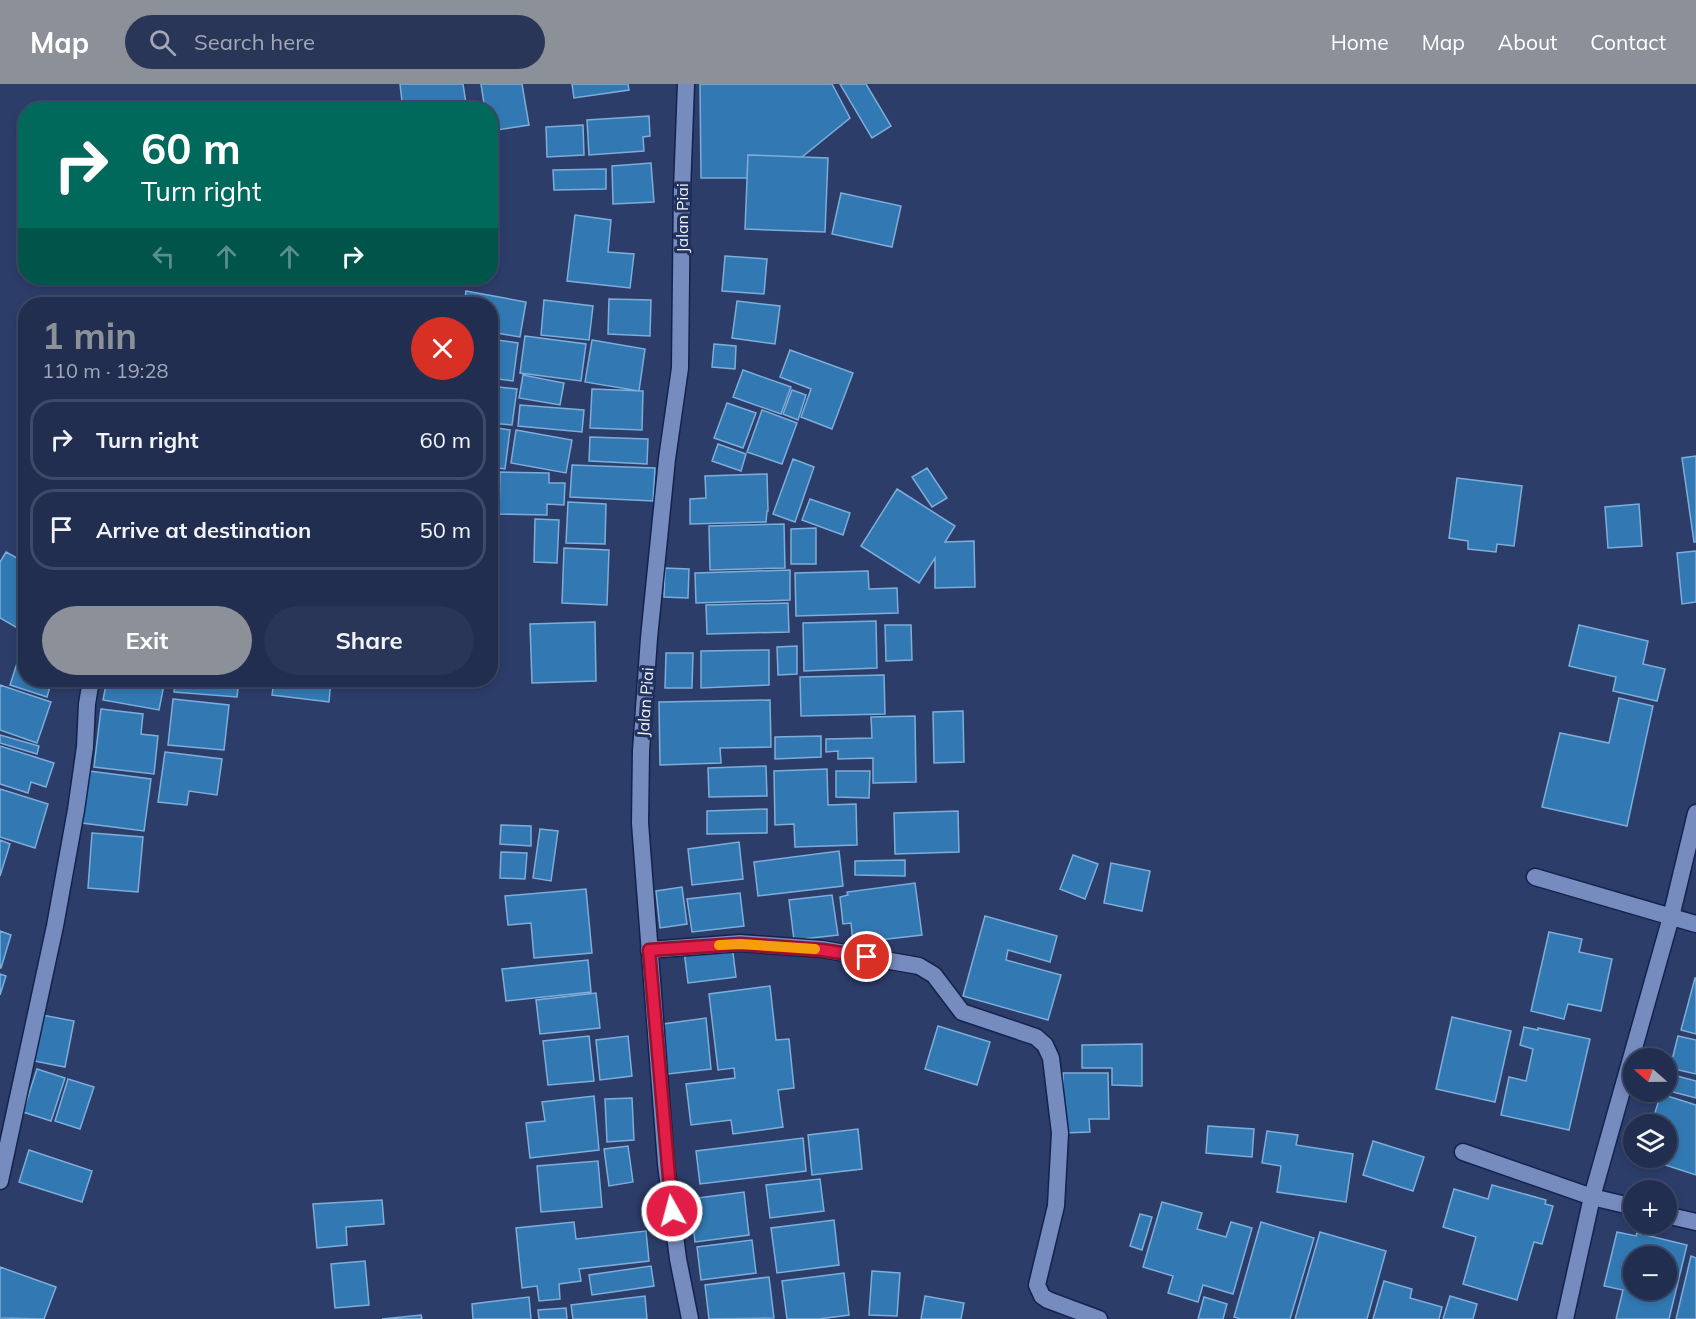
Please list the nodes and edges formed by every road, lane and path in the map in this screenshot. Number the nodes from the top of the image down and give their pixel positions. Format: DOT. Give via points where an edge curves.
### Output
graph roads {
  1 [pos="686,84"];
  2 [pos="90,687"];
  3 [pos="1696,813"];
  4 [pos="1535,877"];
  5 [pos="1671,917"];
  6 [pos="1696,924"];
  7 [pos="649,950"];
  8 [pos="1463,1152"];
  9 [pos="0,1181"];
  10 [pos="1592,1197"];
  11 [pos="1623,1204"];
  12 [pos="1677,1218"];
  13 [pos="1696,1222"];
  14 [pos="690,1319"];
  15 [pos="1100,1319"];
  16 [pos="1565,1319"];
  1 -- 7 [label="street, Jalan Piai" via="680,368 667,459 641,751 640,823"];
  2 -- 9 [label="street" via="85,747 56,926"];
  3 -- 5 [label="street"];
  4 -- 5 [label="street"];
  5 -- 6 [label="street"];
  5 -- 10 [label="street"];
  7 -- 14 [label="street, Jalan Piai" via="666,1164"];
  7 -- 15 [label="street" via="740,944 822,950 919,966 934,975 962,1012 1036,1037 1051,1058 1060,1133 1056,1206 1037,1285 1048,1300"];
  8 -- 10 [label="street"];
  10 -- 11 [label="street"];
  10 -- 16 [label="street"];
  12 -- 13 [label="street"];
}
